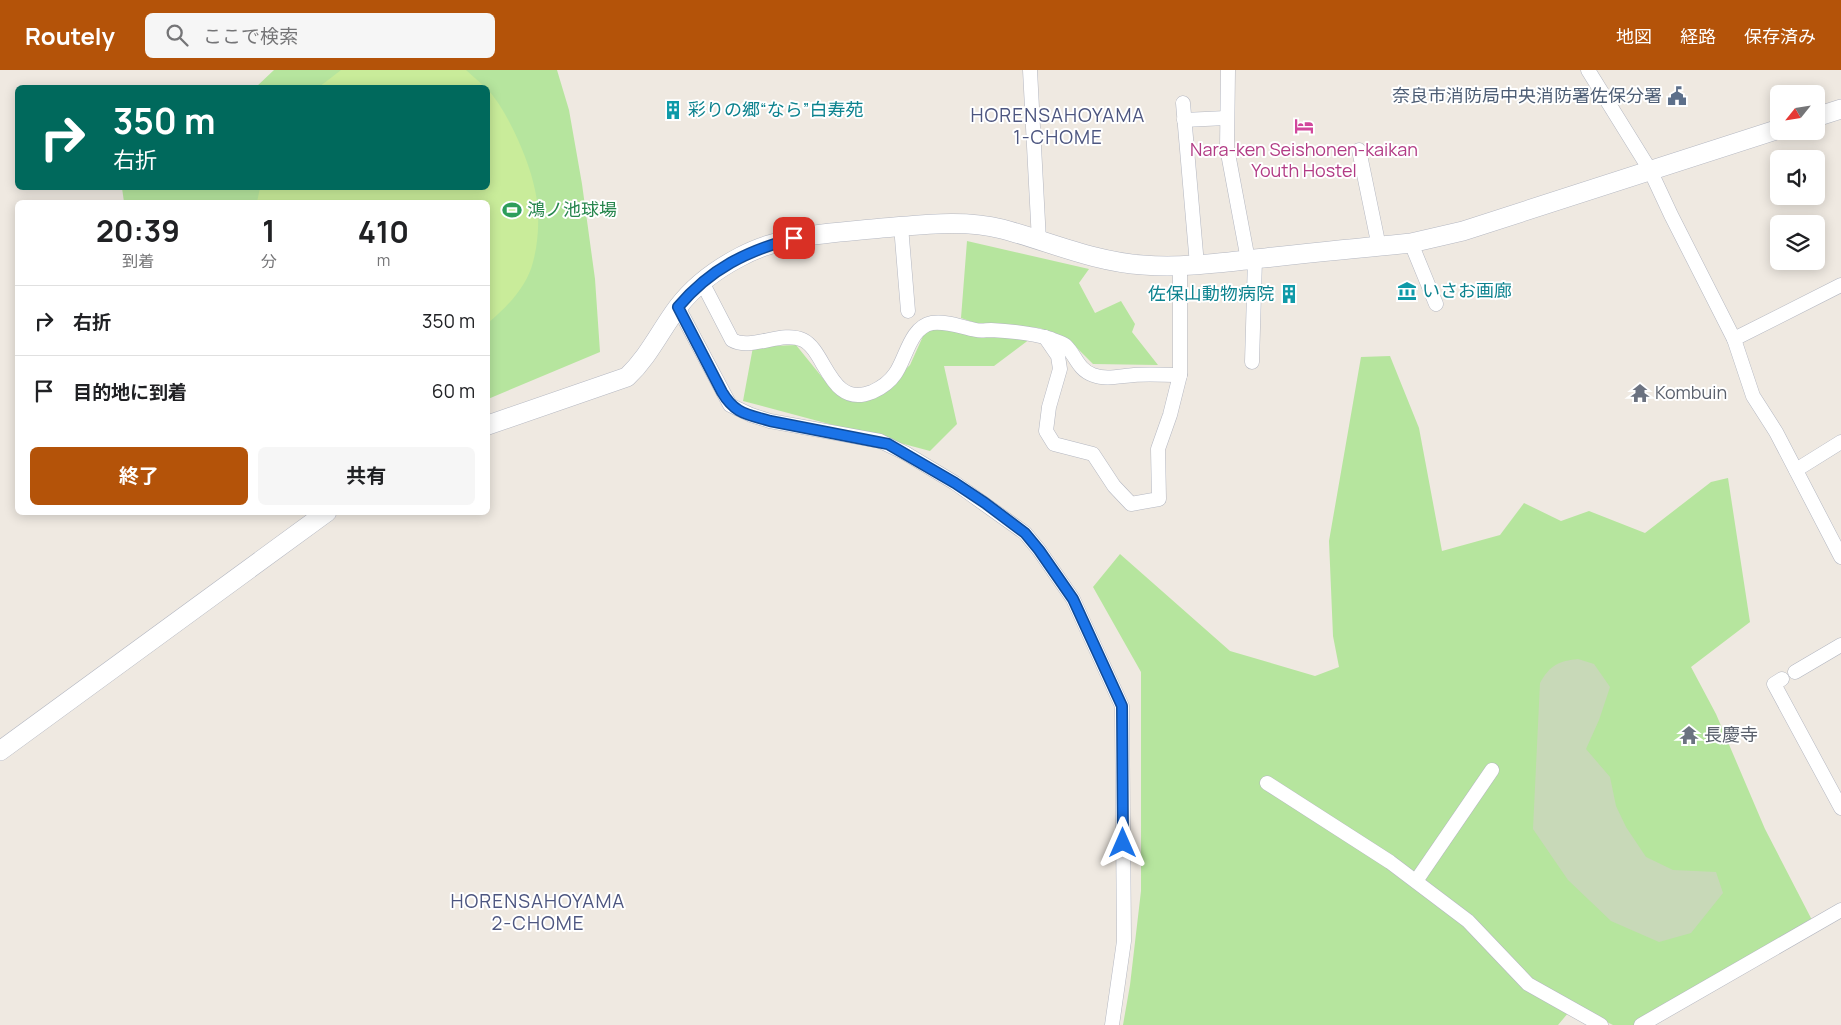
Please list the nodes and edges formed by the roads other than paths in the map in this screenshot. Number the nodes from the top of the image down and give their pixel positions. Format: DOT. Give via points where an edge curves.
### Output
graph roads {
  1 [pos="1030,70"];
  2 [pos="1228,70"];
  3 [pos="1588,70"];
  4 [pos="1183,103"];
  5 [pos="1841,109"];
  6 [pos="1825,114"];
  7 [pos="1226,118"];
  8 [pos="1184,120"];
  9 [pos="1770,132"];
  10 [pos="1359,150"];
  11 [pos="1650,170"];
  12 [pos="901,226"];
  13 [pos="1039,241"];
  14 [pos="1411,243"];
  15 [pos="1379,246"];
  16 [pos="1251,259"];
  17 [pos="1188,266"];
  18 [pos="702,282"];
  19 [pos="1841,285"];
  20 [pos="1436,304"];
  21 [pos="678,307"];
  22 [pos="908,311"];
  23 [pos="1045,337"];
  24 [pos="1734,339"];
  25 [pos="1252,362"];
  26 [pos="1180,376"];
  27 [pos="490,424"];
  28 [pos="1841,442"];
  29 [pos="1796,470"];
  30 [pos="323,515"];
  31 [pos="1839,548"];
  32 [pos="1841,644"];
  33 [pos="1796,672"];
  34 [pos="1782,679"];
  35 [pos="0,750"];
  36 [pos="1492,770"];
  37 [pos="1267,783"];
  38 [pos="1841,808"];
  39 [pos="1416,881"];
  40 [pos="1841,910"];
  41 [pos="1112,1025"];
  42 [pos="1601,1025"];
  43 [pos="1641,1025"];
  1 -- 13 [label="street"];
  2 -- 7 [label="street"];
  3 -- 11 [label="street"];
  4 -- 8 [label="street"];
  5 -- 6 [label="street"];
  7 -- 8 [label="street"];
  7 -- 16 [label="street" via="1226,148"];
  8 -- 17 [label="street"];
  9 -- 11 [label="street"];
  10 -- 15 [label="street"];
  11 -- 14 [label="street" via="1463,231"];
  11 -- 24 [label="street"];
  12 -- 13 [label="street" via="973,224"];
  12 -- 18 [label="street" via="827,233 774,244 740,257"];
  12 -- 22 [label="street"];
  13 -- 17 [label="street" via="1140,265"];
  14 -- 15 [label="street"];
  14 -- 20 [label="street"];
  15 -- 16 [label="street"];
  16 -- 17 [label="street"];
  16 -- 25 [label="street"];
  17 -- 26 [label="street"];
  18 -- 21 [label="street"];
  18 -- 23 [label="street" via="732,340 743,343 778,338 803,340 835,382 849,394 867,394 884,386 896,373 920,329 931,323"];
  19 -- 24 [label="street"];
  21 -- 27 [label="street" via="644,360 627,377"];
  21 -- 41 [label="street" via="730,405 770,421 880,441 905,453 955,483 1025,533 1073,599 1122,706 1124,941"];
  23 -- 26 [label="street" via="1065,345 1079,366 1095,376"];
  23 -- 26 [label="street" via="1058,356 1060,369 1046,431 1054,444 1093,454 1114,486 1131,504 1159,499 1158,449"];
  24 -- 29 [label="street" via="1753,396"];
  28 -- 29 [label="street"];
  29 -- 31 [label="street"];
  30 -- 35 [label="street"];
  32 -- 33 [label="street"];
  34 -- 38 [label="street" via="1774,684"];
  36 -- 39 [label="street"];
  37 -- 39 [label="street"];
  39 -- 42 [label="street" via="1468,922 1528,984"];
  40 -- 43 [label="street"];
}
